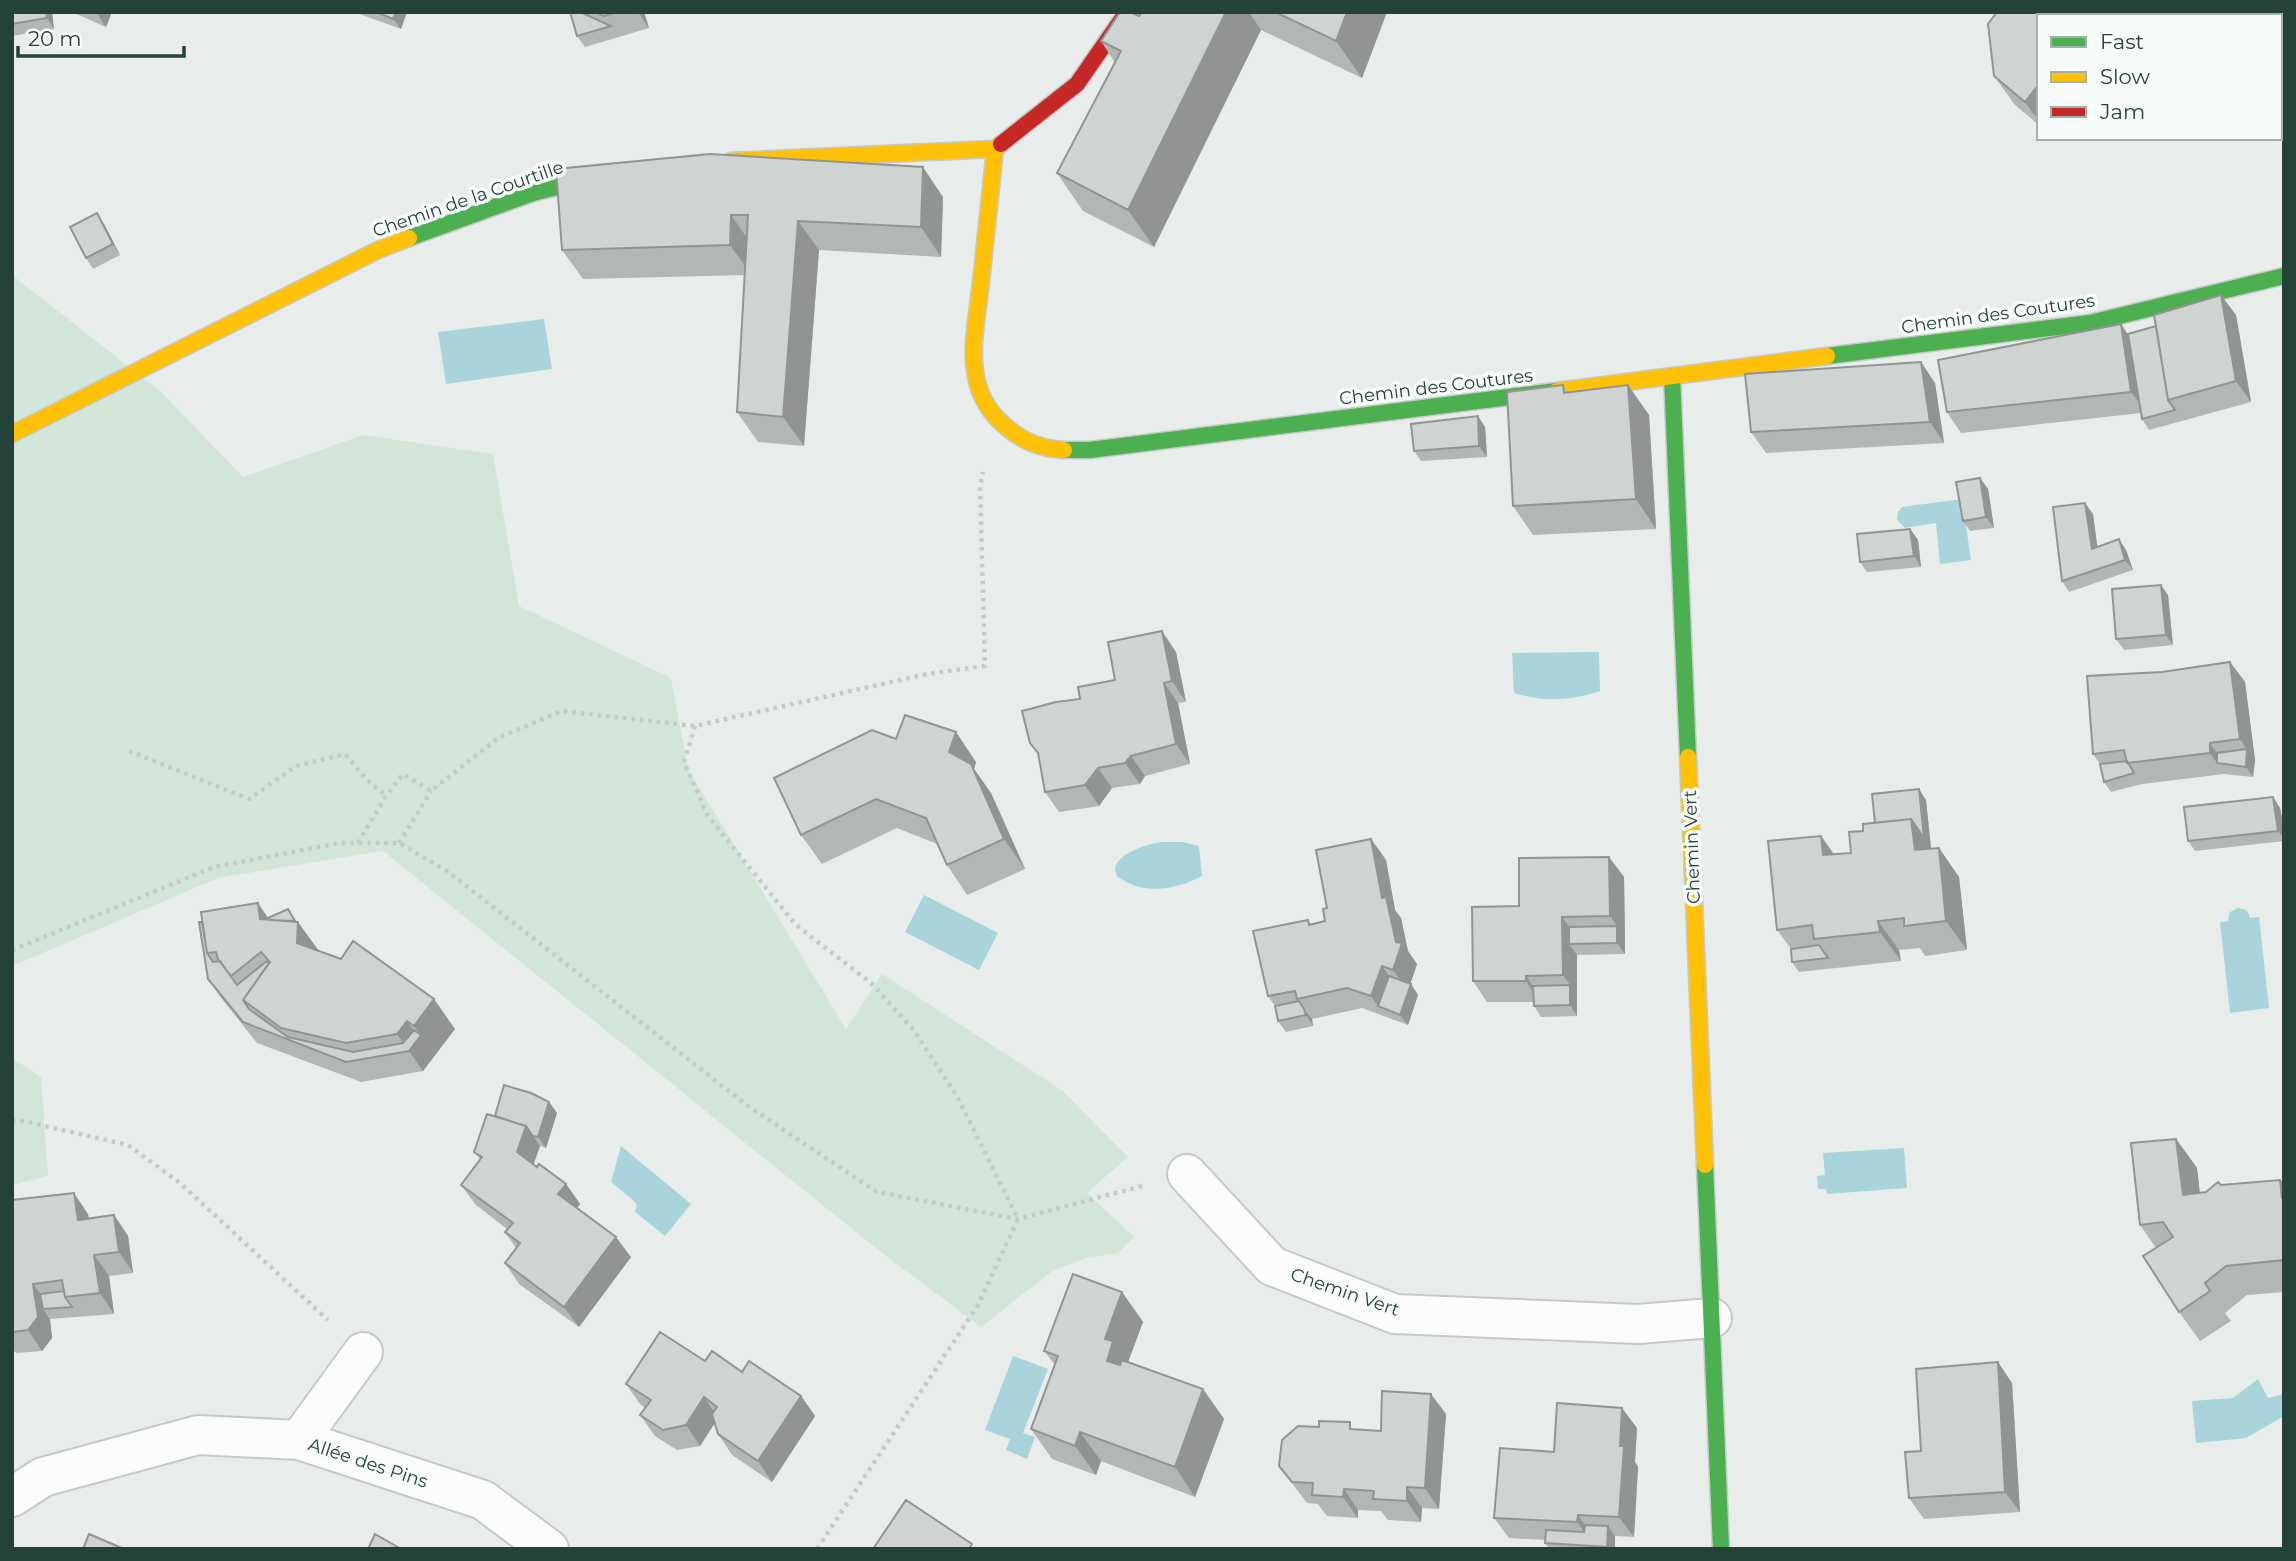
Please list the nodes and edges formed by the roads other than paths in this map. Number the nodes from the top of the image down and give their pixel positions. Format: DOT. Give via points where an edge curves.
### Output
graph roads {
  1 [pos="1127,12"];
  2 [pos="995,149"];
  3 [pos="721,162"];
  4 [pos="620,172"];
  5 [pos="2284,276"];
  6 [pos="1672,376"];
  7 [pos="12,434"];
  8 [pos="1187,1174"];
  9 [pos="1712,1318"];
  10 [pos="363,1352"];
  11 [pos="299,1440"];
  12 [pos="12,1497"];
  13 [pos="548,1549"];
  14 [pos="1721,1549"];
  1 -- 2 [label="street" via="1077,84"];
  2 -- 3 [label="street"];
  2 -- 6 [label="street, Chemin des Coutures" via="974,373 981,397 994,416 1028,442 1056,450 1090,450"];
  4 -- 7 [label="street, Chemin de la Courtille" via="533,193 378,250"];
  5 -- 6 [label="street, Chemin des Coutures" via="2090,323"];
  6 -- 9 [label="street, Chemin Vert"];
  8 -- 9 [label="street, Chemin Vert" via="1272,1266 1395,1314 1638,1324"];
  9 -- 14 [label="street, Chemin Vert"];
  10 -- 11 [label="street"];
  11 -- 12 [label="street, Allée des Pins" via="198,1435 43,1477"];
  11 -- 13 [label="street, Allée des Pins" via="483,1500"];
}
